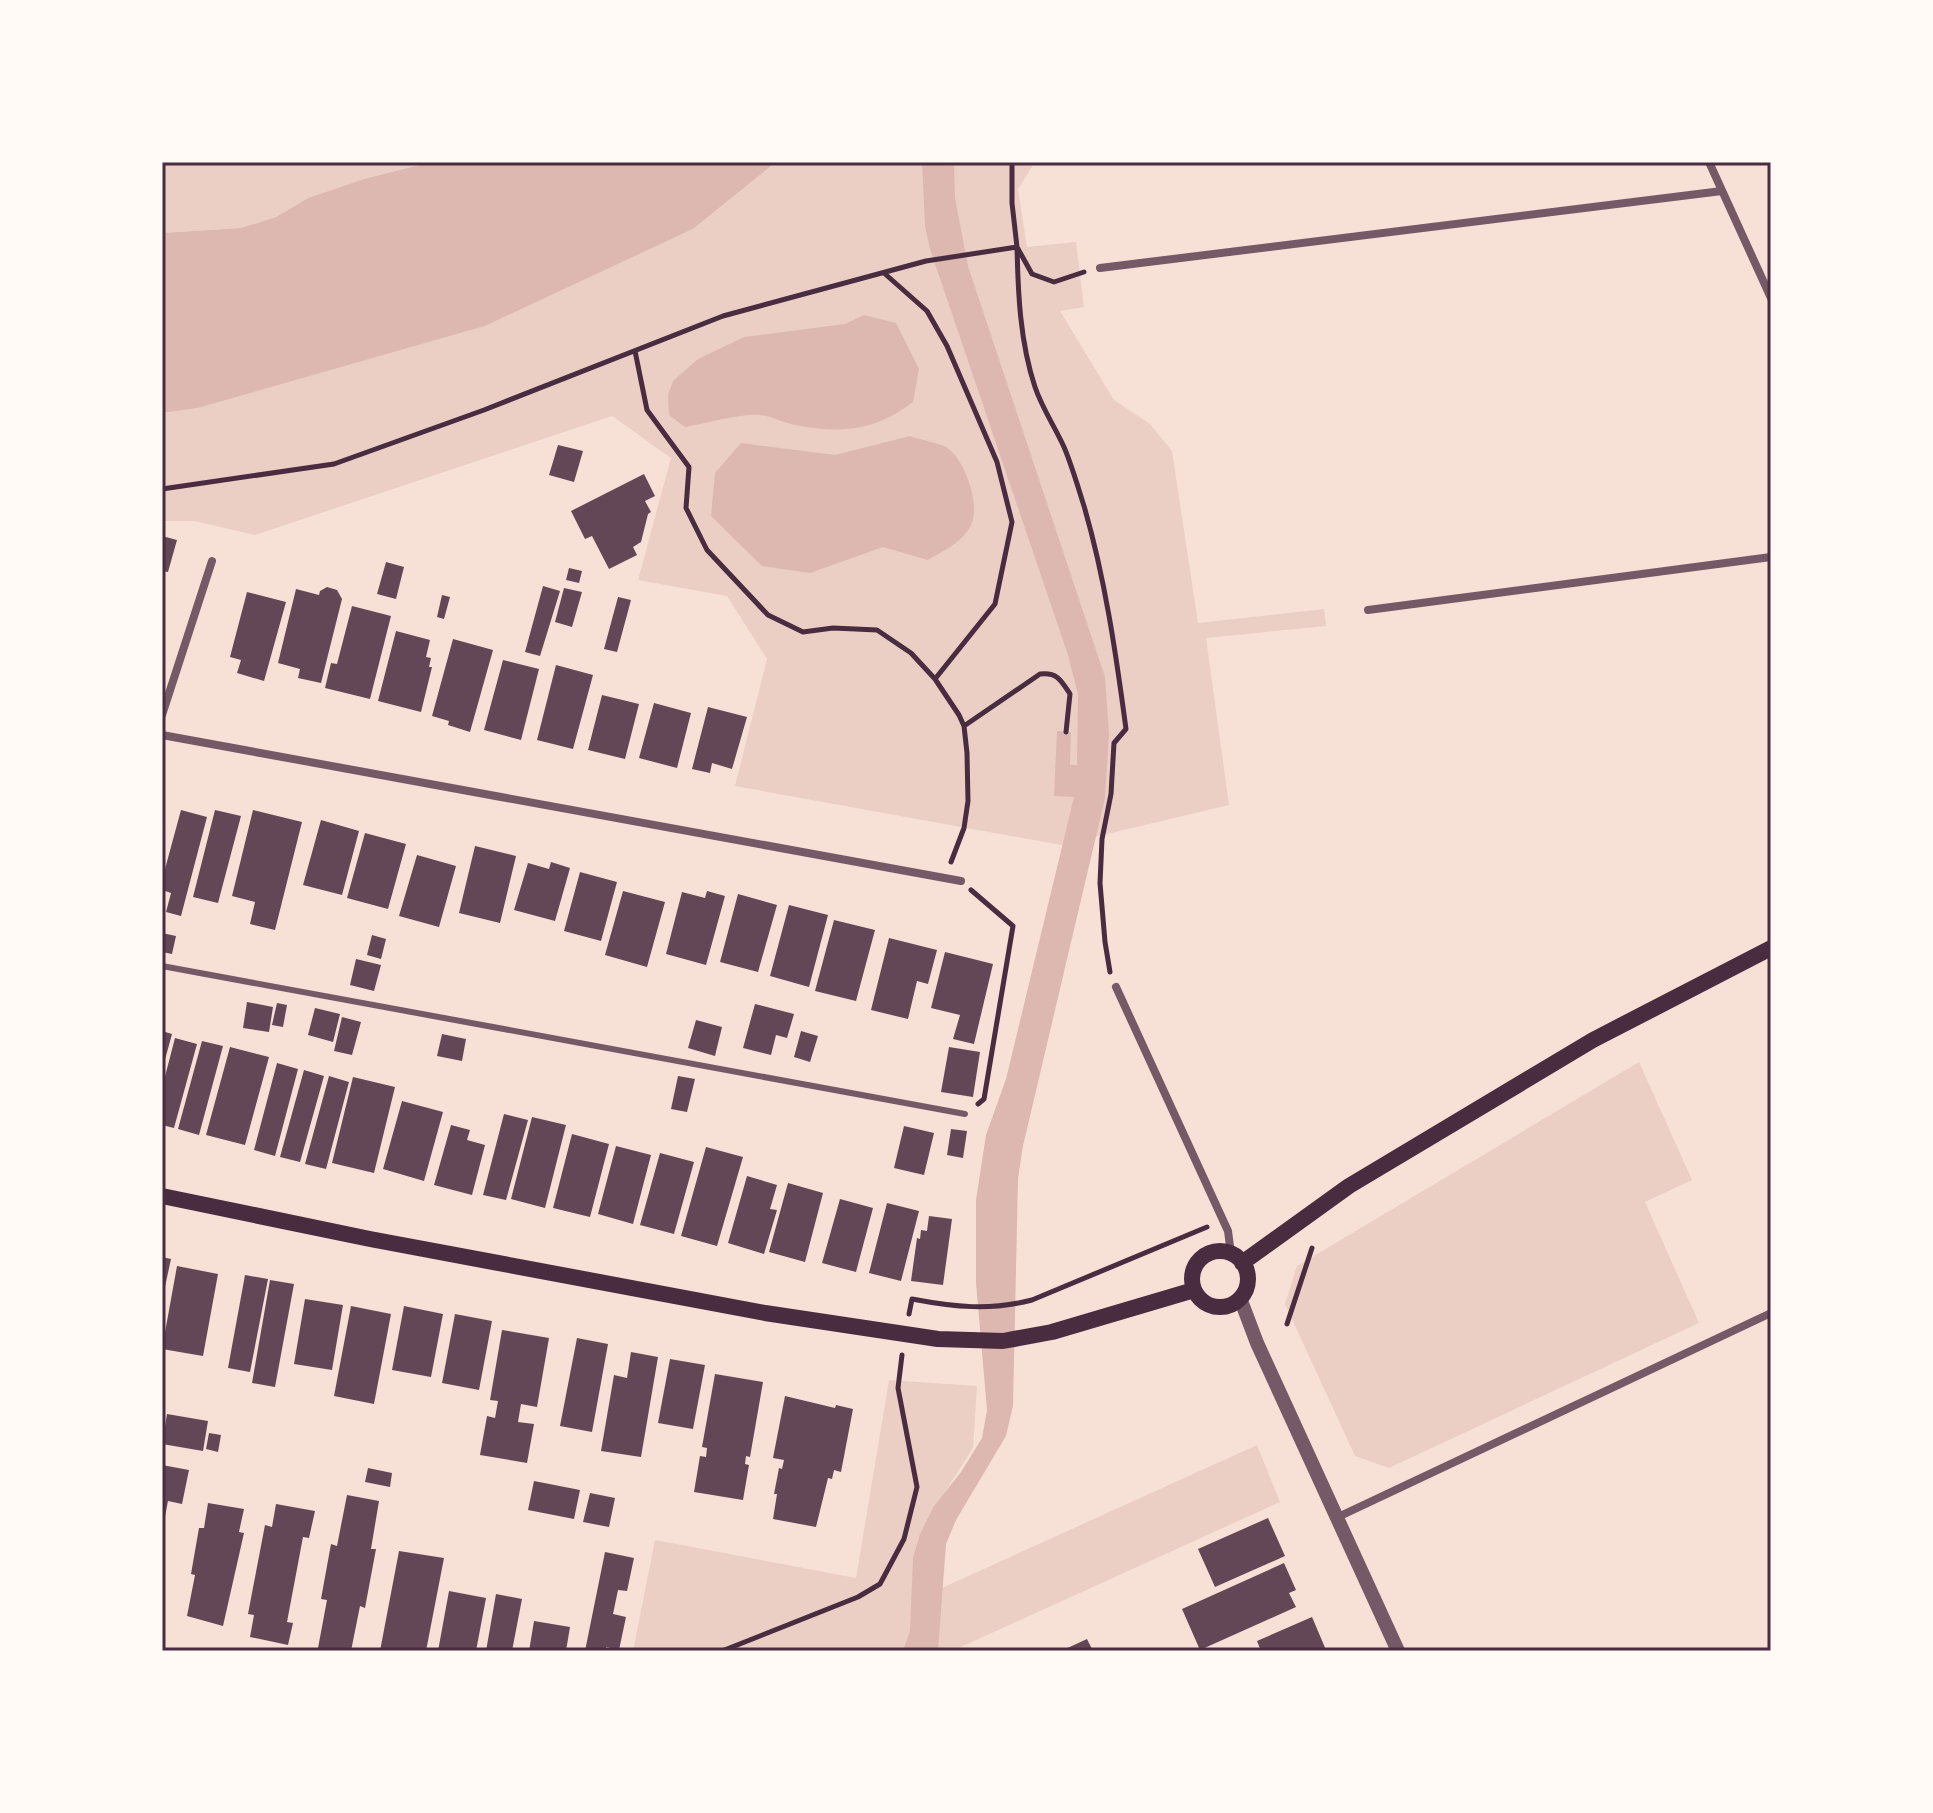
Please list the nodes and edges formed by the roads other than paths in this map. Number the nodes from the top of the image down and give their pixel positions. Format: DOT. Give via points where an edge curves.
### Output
graph roads {
  1 [pos="1709,162"];
  2 [pos="1722,191"];
  3 [pos="1100,268"];
  4 [pos="1771,298"];
  5 [pos="1771,557"];
  6 [pos="212,561"];
  7 [pos="1368,610"];
  8 [pos="162,715"];
  9 [pos="162,735"];
  10 [pos="961,881"];
  11 [pos="1771,948"];
  12 [pos="162,966"];
  13 [pos="1116,987"];
  14 [pos="965,1114"];
  15 [pos="162,1196"];
  16 [pos="1236,1258"];
  17 [pos="1194,1290"];
  18 [pos="1240,1298"];
  19 [pos="1771,1313"];
  20 [pos="1338,1517"];
  21 [pos="1398,1651"];
  1 -- 2 [label="street"];
  2 -- 3 [label="street"];
  2 -- 4 [label="street"];
  5 -- 7 [label="street"];
  6 -- 8 [label="street"];
  9 -- 10 [label="street"];
  11 -- 16 [label="main road" via="1593,1040"];
  12 -- 14 [label="lane"];
  13 -- 16 [label="street"];
  15 -- 17 [label="main road" via="765,1313 938,1339 1003,1341 1052,1332"];
  16 -- 17 [label="main road" via="1214,1252 1200,1259 1192,1274"];
  16 -- 18 [label="main road" via="1247,1281"];
  17 -- 18 [label="main road" via="1214,1307"];
  18 -- 20 [label="street"];
  19 -- 20 [label="street"];
  20 -- 21 [label="street"];
}
